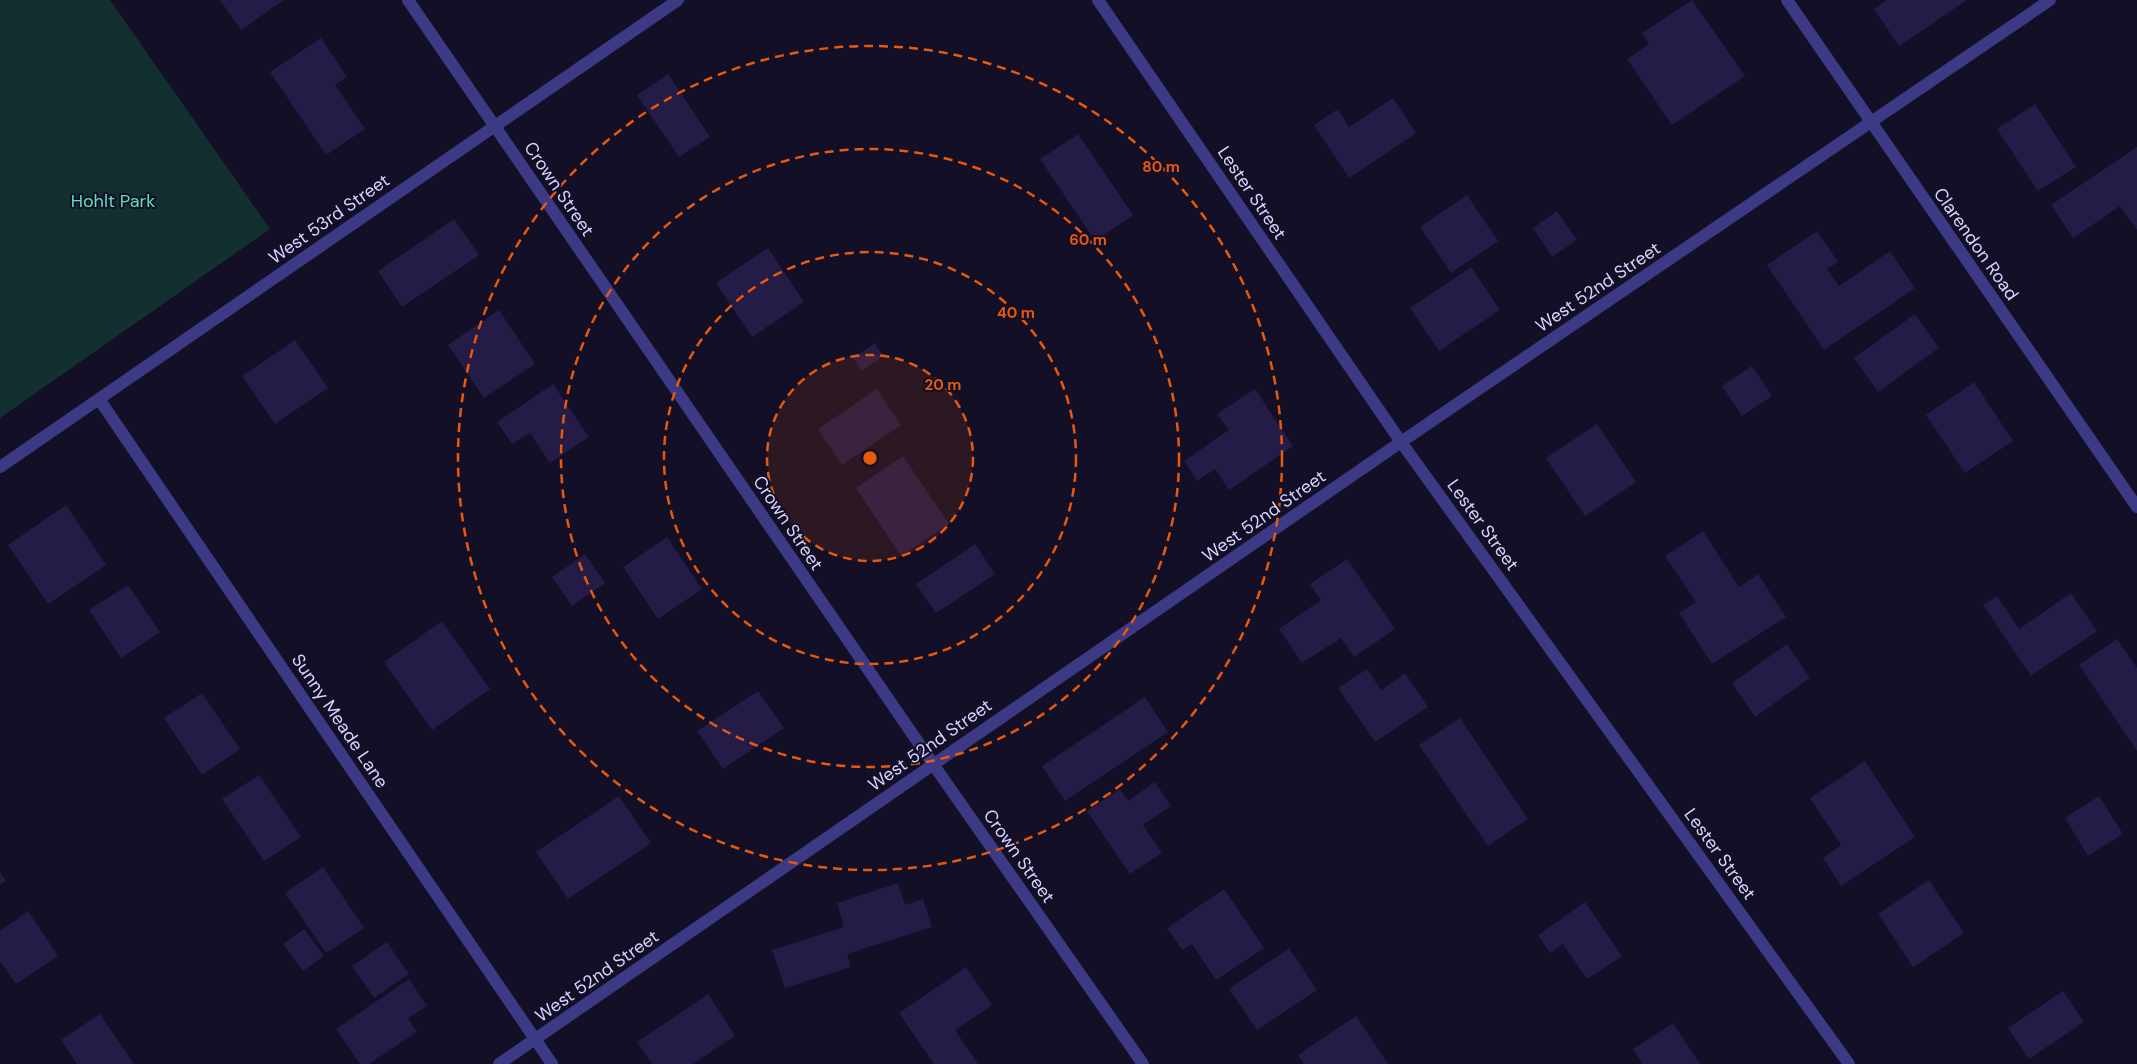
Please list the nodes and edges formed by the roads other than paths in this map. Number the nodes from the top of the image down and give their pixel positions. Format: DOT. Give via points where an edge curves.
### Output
graph roads {
  1 [pos="408,0"];
  2 [pos="678,0"];
  3 [pos="1098,0"];
  4 [pos="1787,0"];
  5 [pos="2050,0"];
  6 [pos="1871,122"];
  7 [pos="494,126"];
  8 [pos="100,398"];
  9 [pos="1402,442"];
  10 [pos="0,467"];
  11 [pos="2137,507"];
  12 [pos="933,764"];
  13 [pos="535,1039"];
  14 [pos="500,1064"];
  15 [pos="552,1064"];
  16 [pos="1143,1064"];
  17 [pos="1849,1064"];
  1 -- 7 [label="street, Crown Street"];
  2 -- 7 [label="street, West 53rd Street"];
  3 -- 9 [label="street, Lester Street"];
  4 -- 6 [label="street, Clarendon Road"];
  5 -- 6 [label="street, West 52nd Street"];
  6 -- 9 [label="street, West 52nd Street"];
  6 -- 11 [label="street, Clarendon Road"];
  7 -- 8 [label="street, West 53rd Street"];
  7 -- 12 [label="street, Crown Street"];
  8 -- 10 [label="street, West 53rd Street"];
  8 -- 13 [label="street, Sunny Meade Lane"];
  9 -- 12 [label="street, West 52nd Street"];
  9 -- 17 [label="street, Lester Street"];
  12 -- 13 [label="street, West 52nd Street"];
  12 -- 16 [label="street, Crown Street"];
  13 -- 14 [label="street, West 52nd Street"];
  13 -- 15 [label="street, Sunny Meade Lane"];
}
